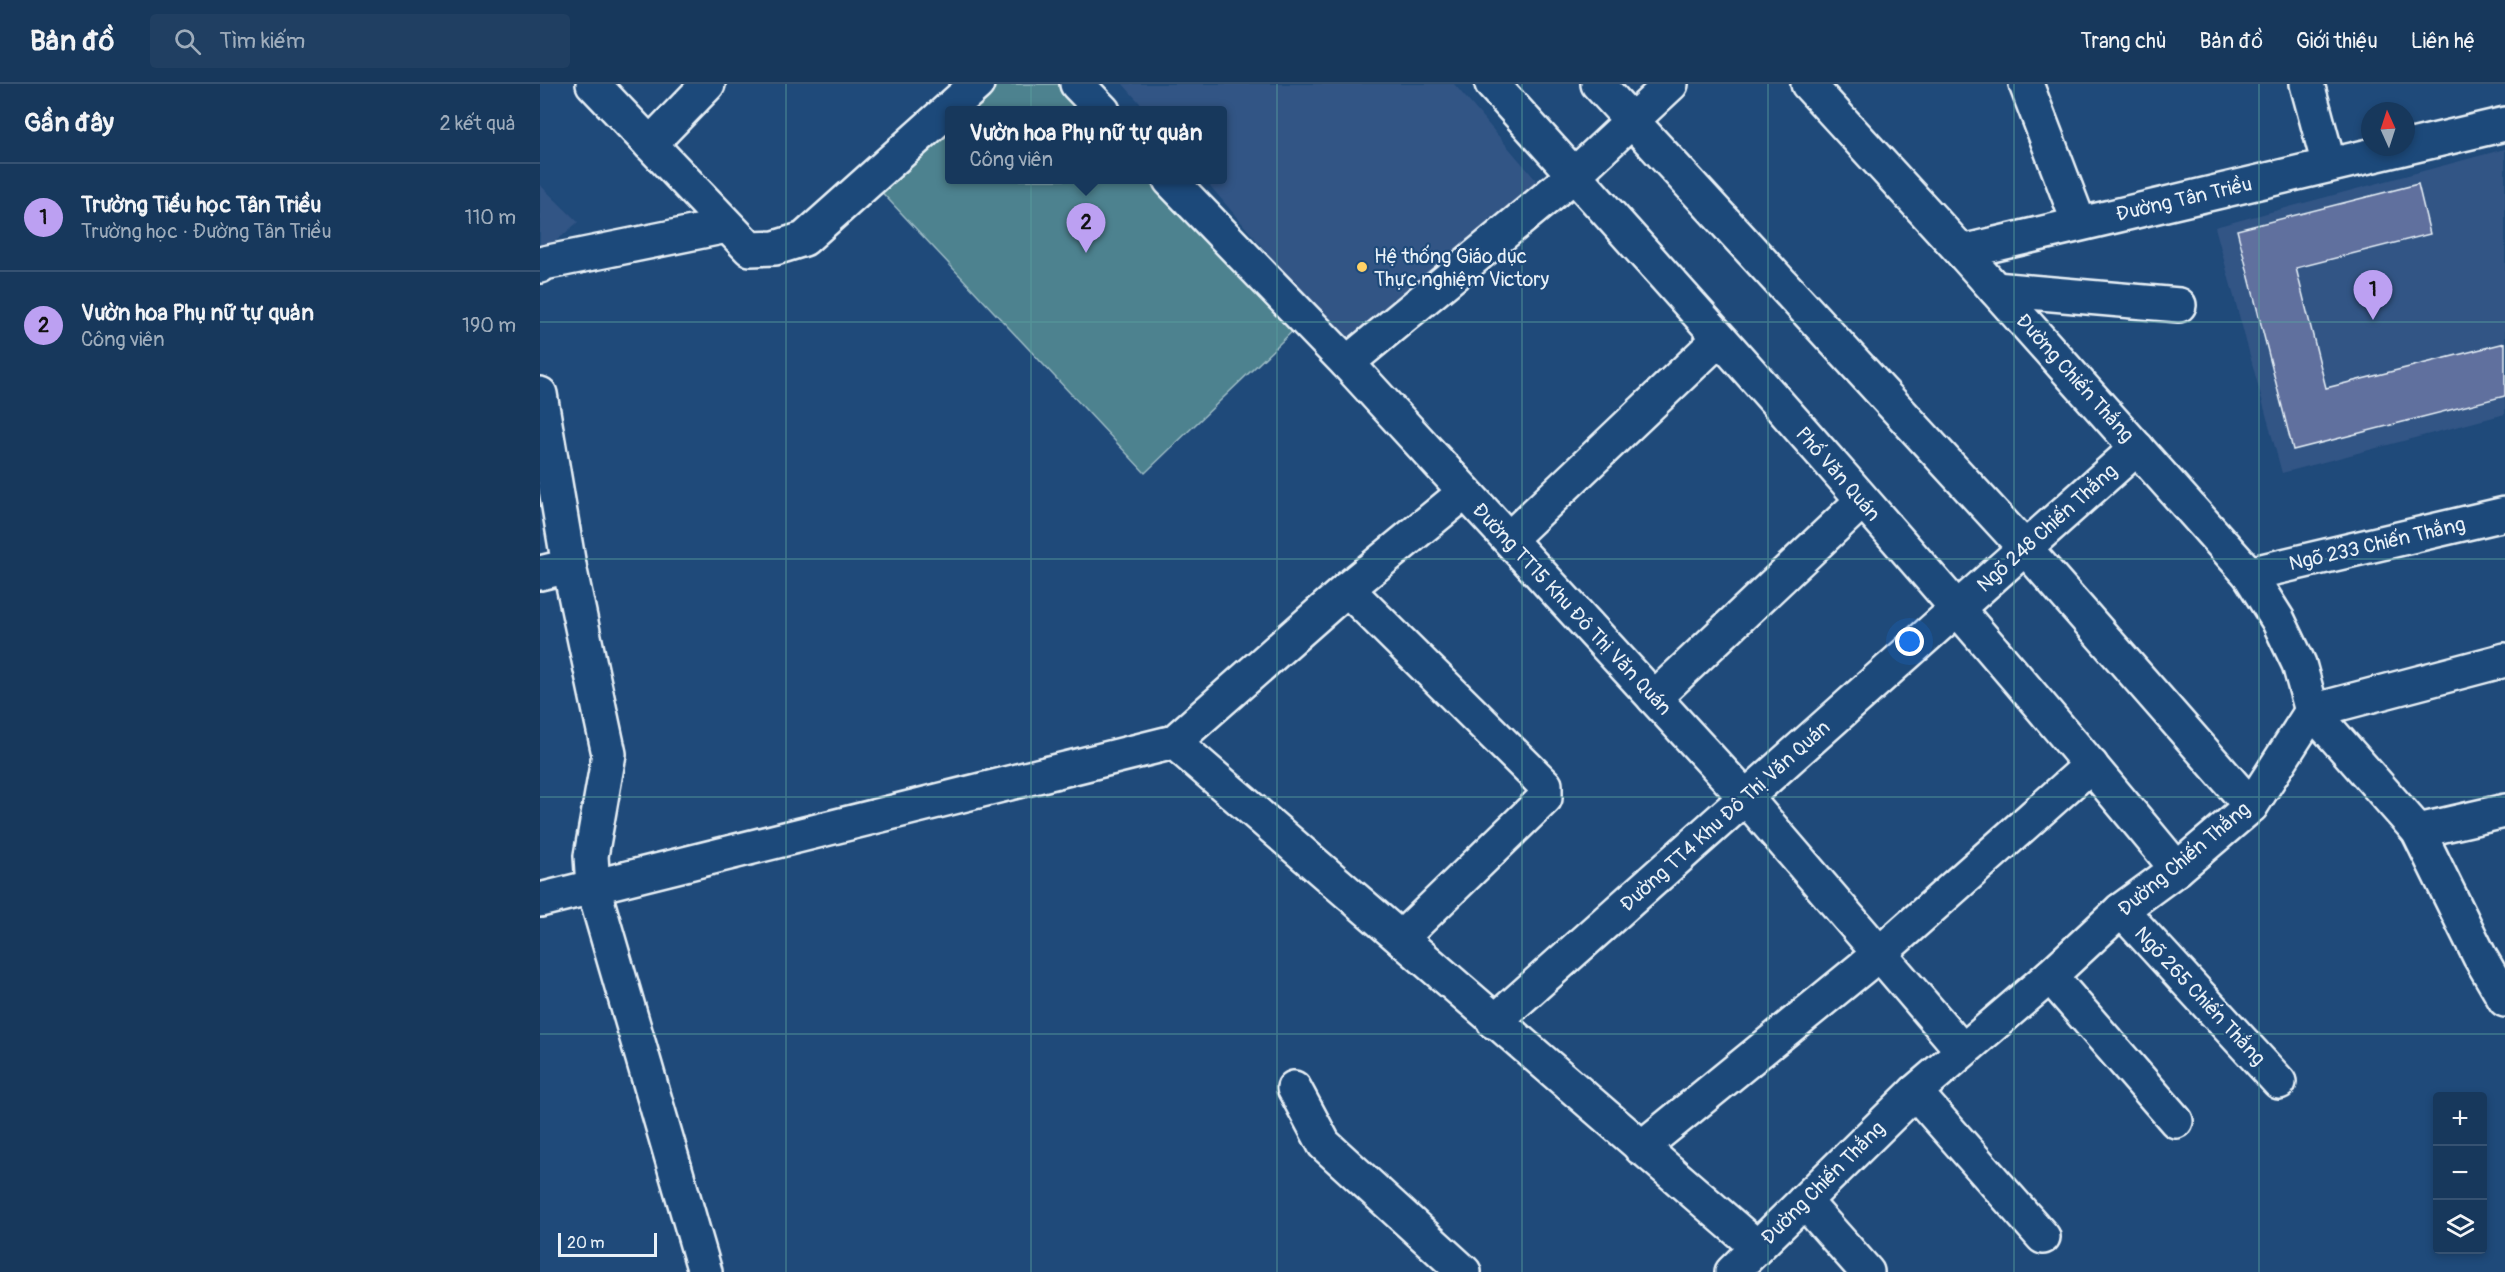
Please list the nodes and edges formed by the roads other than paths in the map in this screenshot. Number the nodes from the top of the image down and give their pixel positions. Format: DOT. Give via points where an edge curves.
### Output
graph roads {
  1 [pos="593,84"];
  2 [pos="708,84"];
  3 [pos="976,84"];
  4 [pos="1077,84"];
  5 [pos="1492,84"];
  6 [pos="1598,84"];
  7 [pos="1671,84"];
  8 [pos="1808,84"];
  9 [pos="2026,84"];
  10 [pos="2307,84"];
  11 [pos="952,106"];
  12 [pos="1098,106"];
  13 [pos="945,112"];
  14 [pos="1633,120"];
  15 [pos="2505,124"];
  16 [pos="650,144"];
  17 [pos="2329,165"];
  18 [pos="1574,175"];
  19 [pos="1174,184"];
  20 [pos="2079,223"];
  21 [pos="727,226"];
  22 [pos="1962,252"];
  23 [pos="540,266"];
  24 [pos="1995,289"];
  25 [pos="2179,305"];
  26 [pos="1719,339"];
  27 [pos="1347,363"];
  28 [pos="540,394"];
  29 [pos="2137,448"];
  30 [pos="1465,492"];
  31 [pos="1862,501"];
  32 [pos="2505,514"];
  33 [pos="1509,539"];
  34 [pos="2025,548"];
  35 [pos="555,569"];
  36 [pos="2249,574"];
  37 [pos="1347,589"];
  38 [pos="1956,608"];
  39 [pos="2505,660"];
  40 [pos="1654,698"];
  41 [pos="2312,711"];
  42 [pos="1174,742"];
  43 [pos="2091,765"];
  44 [pos="1746,798"];
  45 [pos="2251,806"];
  46 [pos="2505,811"];
  47 [pos="2418,831"];
  48 [pos="2177,869"];
  49 [pos="593,887"];
  50 [pos="540,900"];
  51 [pos="2121,910"];
  52 [pos="1401,938"];
  53 [pos="1879,954"];
  54 [pos="2493,954"];
  55 [pos="2050,976"];
  56 [pos="2505,1000"];
  57 [pos="1494,1022"];
  58 [pos="1962,1050"];
  59 [pos="2279,1082"];
  60 [pos="1294,1088"];
  61 [pos="1915,1092"];
  62 [pos="2176,1121"];
  63 [pos="1641,1148"];
  64 [pos="1804,1201"];
  65 [pos="2043,1238"];
  66 [pos="1757,1247"];
  67 [pos="705,1272"];
  68 [pos="1464,1272"];
  69 [pos="1732,1272"];
  70 [pos="1867,1272"];
  1 -- 16 [label="street"];
  2 -- 16 [label="street"];
  3 -- 11 [label="street"];
  4 -- 12 [label="street"];
  5 -- 18 [label="street, Phố Văn Quán"];
  6 -- 14 [label="street"];
  7 -- 14 [label="street"];
  8 -- 22 [label="street, Đường Chiến Thắng"];
  9 -- 20 [label="street"];
  10 -- 17 [label="street"];
  13 -- 21 [label="street" via="804,239 775,248 750,249"];
  14 -- 18 [label="street"];
  14 -- 34 [label="street"];
  15 -- 17 [label="street, Đường Tân Triều"];
  16 -- 21 [label="street"];
  17 -- 20 [label="street, Đường Tân Triều"];
  18 -- 26 [label="street, Phố Văn Quán"];
  18 -- 27 [label="street"];
  19 -- 27 [label="street, Đường TT15 Khu Đô Thị Văn Quán"];
  20 -- 22 [label="street, Đường Tân Triều"];
  21 -- 23 [label="street"];
  22 -- 24 [label="street, Đường Chiến Thắng"];
  24 -- 25 [label="street"];
  24 -- 29 [label="street, Đường Chiến Thắng"];
  26 -- 31 [label="street, Phố Văn Quán"];
  26 -- 33 [label="street"];
  27 -- 30 [label="street, Đường TT15 Khu Đô Thị Văn Quán"];
  28 -- 35 [label="street"];
  29 -- 34 [label="street, Ngõ 248 Chiến Thắng"];
  29 -- 36 [label="street, Đường Chiến Thắng"];
  30 -- 33 [label="street, Đường TT15 Khu Đô Thị Văn Quán"];
  30 -- 37 [label="street"];
  31 -- 38 [label="street, Phố Văn Quán"];
  31 -- 40 [label="street"];
  32 -- 36 [label="street, Ngõ 233 Chiến Thắng"];
  33 -- 40 [label="street, Đường TT15 Khu Đô Thị Văn Quán"];
  34 -- 38 [label="street, Ngõ 248 Chiến Thắng"];
  34 -- 45 [label="street"];
  35 -- 49 [label="street" via="609,753 591,856"];
  36 -- 41 [label="street, Đường Chiến Thắng" via="2278,620 2299,664"];
  37 -- 42 [label="street"];
  37 -- 52 [label="street" via="1545,785 1545,798"];
  38 -- 43 [label="street, Phố Văn Quán"];
  38 -- 44 [label="street, Đường TT4 Khu Đô Thị Văn Quán"];
  39 -- 41 [label="street"];
  40 -- 44 [label="street, Đường TT15 Khu Đô Thị Văn Quán"];
  41 -- 45 [label="street, Đường Chiến Thắng"];
  41 -- 47 [label="street"];
  42 -- 49 [label="street"];
  42 -- 52 [label="street"];
  43 -- 48 [label="street, Phố Văn Quán"];
  43 -- 53 [label="street"];
  44 -- 53 [label="street, Đường TT15 Khu Đô Thị Văn Quán"];
  44 -- 57 [label="street, Đường TT4 Khu Đô Thị Văn Quán"];
  45 -- 48 [label="street, Đường Chiến Thắng"];
  46 -- 47 [label="street"];
  47 -- 54 [label="street"];
  48 -- 51 [label="street, Đường Chiến Thắng"];
  49 -- 50 [label="street"];
  49 -- 67 [label="street"];
  51 -- 55 [label="street, Đường Chiến Thắng"];
  51 -- 59 [label="street, Ngõ 265 Chiến Thắng"];
  52 -- 57 [label="street"];
  53 -- 58 [label="street, Đường TT15 Khu Đô Thị Văn Quán"];
  53 -- 63 [label="street"];
  54 -- 56 [label="street"];
  55 -- 58 [label="street, Đường Chiến Thắng"];
  55 -- 62 [label="street"];
  57 -- 63 [label="street"];
  58 -- 61 [label="street, Đường Chiến Thắng"];
  60 -- 68 [label="street" via="1324,1144"];
  61 -- 64 [label="street, Đường Chiến Thắng"];
  61 -- 65 [label="street"];
  63 -- 66 [label="street"];
  64 -- 66 [label="street, Đường Chiến Thắng"];
  64 -- 70 [label="street"];
  66 -- 69 [label="street, Đường Chiến Thắng"];
}
